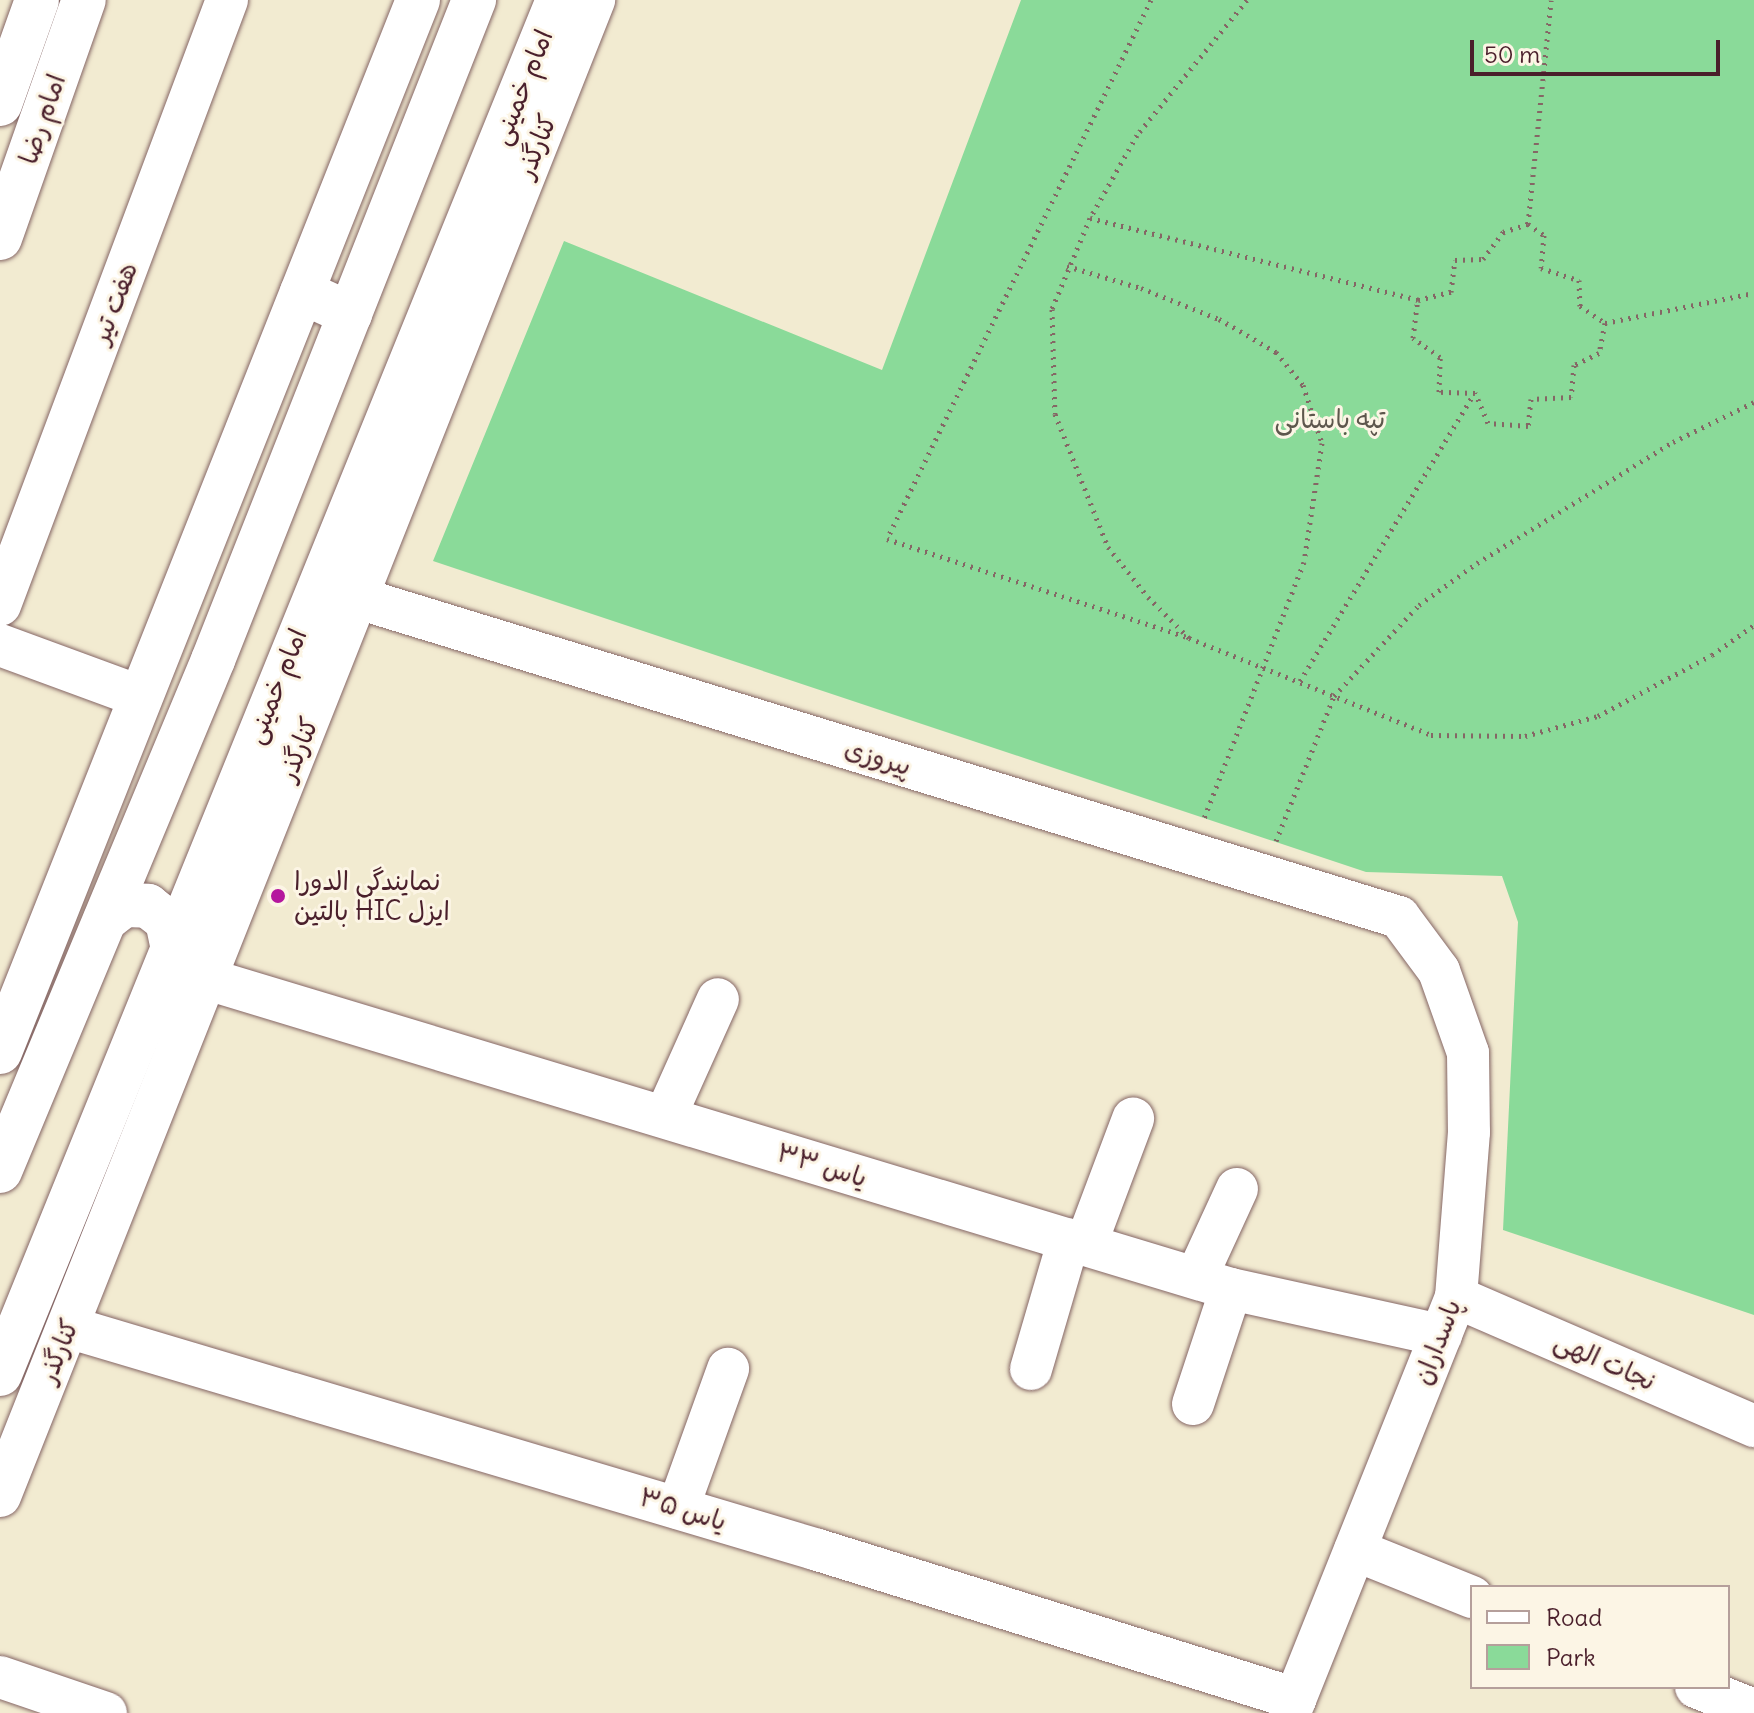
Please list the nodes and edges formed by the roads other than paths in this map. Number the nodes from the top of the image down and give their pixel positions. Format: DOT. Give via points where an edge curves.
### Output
graph roads {
  1 [pos="84,0"];
  2 [pos="227,0"];
  3 [pos="418,0"];
  4 [pos="474,0"];
  5 [pos="558,0"];
  6 [pos="594,0"];
  7 [pos="21,18"];
  8 [pos="539,90"];
  9 [pos="0,104"];
  10 [pos="0,238"];
  11 [pos="302,292"];
  12 [pos="350,314"];
  13 [pos="358,598"];
  14 [pos="0,605"];
  15 [pos="0,645"];
  16 [pos="141,697"];
  17 [pos="166,772"];
  18 [pos="230,799"];
  19 [pos="1399,917"];
  20 [pos="105,920"];
  21 [pos="172,945"];
  22 [pos="207,979"];
  23 [pos="718,999"];
  24 [pos="0,1052"];
  25 [pos="665,1117"];
  26 [pos="1133,1119"];
  27 [pos="0,1171"];
  28 [pos="1237,1189"];
  29 [pos="1077,1242"];
  30 [pos="1214,1283"];
  31 [pos="1456,1297"];
  32 [pos="68,1327"];
  33 [pos="1441,1335"];
  34 [pos="728,1369"];
  35 [pos="1031,1369"];
  36 [pos="0,1374"];
  37 [pos="1193,1404"];
  38 [pos="1754,1426"];
  39 [pos="0,1496"];
  40 [pos="678,1508"];
  41 [pos="1355,1550"];
  42 [pos="1470,1596"];
  43 [pos="0,1677"];
  44 [pos="1701,1689"];
  45 [pos="1292,1706"];
  46 [pos="1754,1710"];
  47 [pos="106,1713"];
  1 -- 10 [label="main road, امام رضا"];
  2 -- 14 [label="street, هفت تیر"];
  3 -- 11 [label="main road"];
  4 -- 12 [label="main road"];
  5 -- 8 [label="main road, امام خمینی"];
  6 -- 8 [label="street, کنارگذر"];
  7 -- 9 [label="main road, امام رضا"];
  8 -- 13 [label="street, کنارگذر"];
  8 -- 18 [label="main road, امام خمینی"];
  11 -- 12 [label="main road"];
  11 -- 16 [label="main road"];
  12 -- 17 [label="main road"];
  13 -- 19 [label="street, پیروزی"];
  13 -- 22 [label="street, کنارگذر"];
  15 -- 16 [label="street"];
  16 -- 24 [label="main road"];
  17 -- 18 [label="main road" via="170,785 191,803 204,806"];
  17 -- 20 [label="main road"];
  18 -- 21 [label="main road, امام خمینی"];
  19 -- 31 [label="street, پاسداران" via="1439,971 1468,1053 1469,1132"];
  20 -- 21 [label="main road" via="124,905 148,906 167,921"];
  20 -- 27 [label="main road"];
  21 -- 36 [label="main road, امام خمینی"];
  22 -- 25 [label="street, یاس ۳۳"];
  22 -- 32 [label="street, کنارگذر"];
  23 -- 25 [label="street"];
  25 -- 29 [label="street, یاس ۳۳"];
  26 -- 29 [label="street"];
  28 -- 30 [label="street"];
  29 -- 30 [label="street, یاس ۳۳"];
  29 -- 35 [label="street"];
  30 -- 33 [label="street, یاس ۳۳"];
  30 -- 37 [label="street"];
  31 -- 33 [label="street, پاسداران"];
  31 -- 38 [label="street, نجات الهی"];
  32 -- 39 [label="street, کنارگذر"];
  32 -- 40 [label="street, یاس ۳۵"];
  33 -- 41 [label="street, پاسداران"];
  34 -- 40 [label="street"];
  40 -- 45 [label="street, یاس ۳۵"];
  41 -- 42 [label="street"];
  41 -- 45 [label="street, پاسداران"];
  43 -- 47 [label="street"];
  44 -- 46 [label="street"];
}
